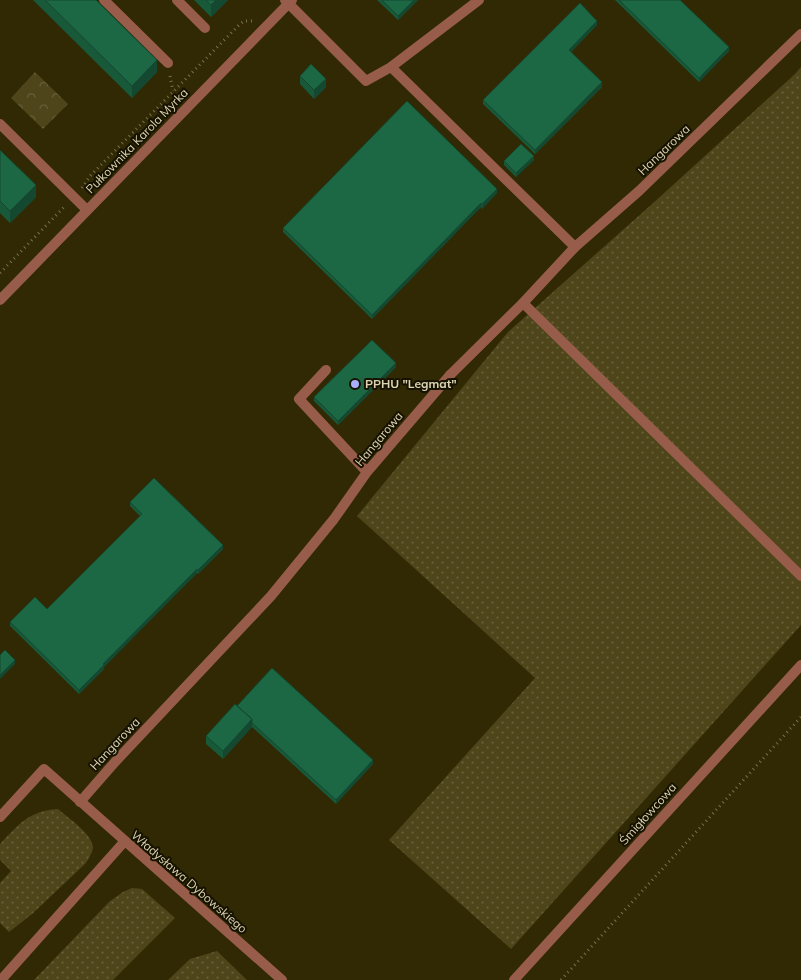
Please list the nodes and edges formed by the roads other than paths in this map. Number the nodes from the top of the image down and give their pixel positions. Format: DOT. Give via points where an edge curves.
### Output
graph roads {
  1 [pos="104,0"];
  2 [pos="177,0"];
  3 [pos="480,0"];
  4 [pos="288,1"];
  5 [pos="205,28"];
  6 [pos="801,34"];
  7 [pos="168,63"];
  8 [pos="391,67"];
  9 [pos="0,124"];
  10 [pos="87,210"];
  11 [pos="575,247"];
  12 [pos="0,300"];
  13 [pos="523,303"];
  14 [pos="326,370"];
  15 [pos="367,472"];
  16 [pos="801,576"];
  17 [pos="801,665"];
  18 [pos="80,802"];
  19 [pos="0,817"];
  20 [pos="124,842"];
  21 [pos="0,980"];
  22 [pos="282,980"];
  23 [pos="514,980"];
  1 -- 7 [label="street"];
  2 -- 5 [label="street"];
  3 -- 8 [label="street"];
  4 -- 8 [label="street" via="366,81"];
  4 -- 10 [label="street, Pułkownika Karola Myrka"];
  6 -- 11 [label="street, Hangarowa" via="639,191"];
  8 -- 11 [label="street"];
  9 -- 10 [label="street"];
  10 -- 12 [label="street, Pułkownika Karola Myrka"];
  11 -- 13 [label="street, Hangarowa"];
  13 -- 15 [label="street, Hangarowa" via="450,375"];
  13 -- 16 [label="street"];
  14 -- 15 [label="street" via="300,400"];
  15 -- 18 [label="street, Hangarowa" via="334,519 270,596"];
  17 -- 23 [label="street, Śmigłowcowa"];
  18 -- 19 [label="street" via="44,769"];
  18 -- 20 [label="street, Władysława Dybowskiego"];
  20 -- 21 [label="street"];
  20 -- 22 [label="street, Władysława Dybowskiego"];
}
